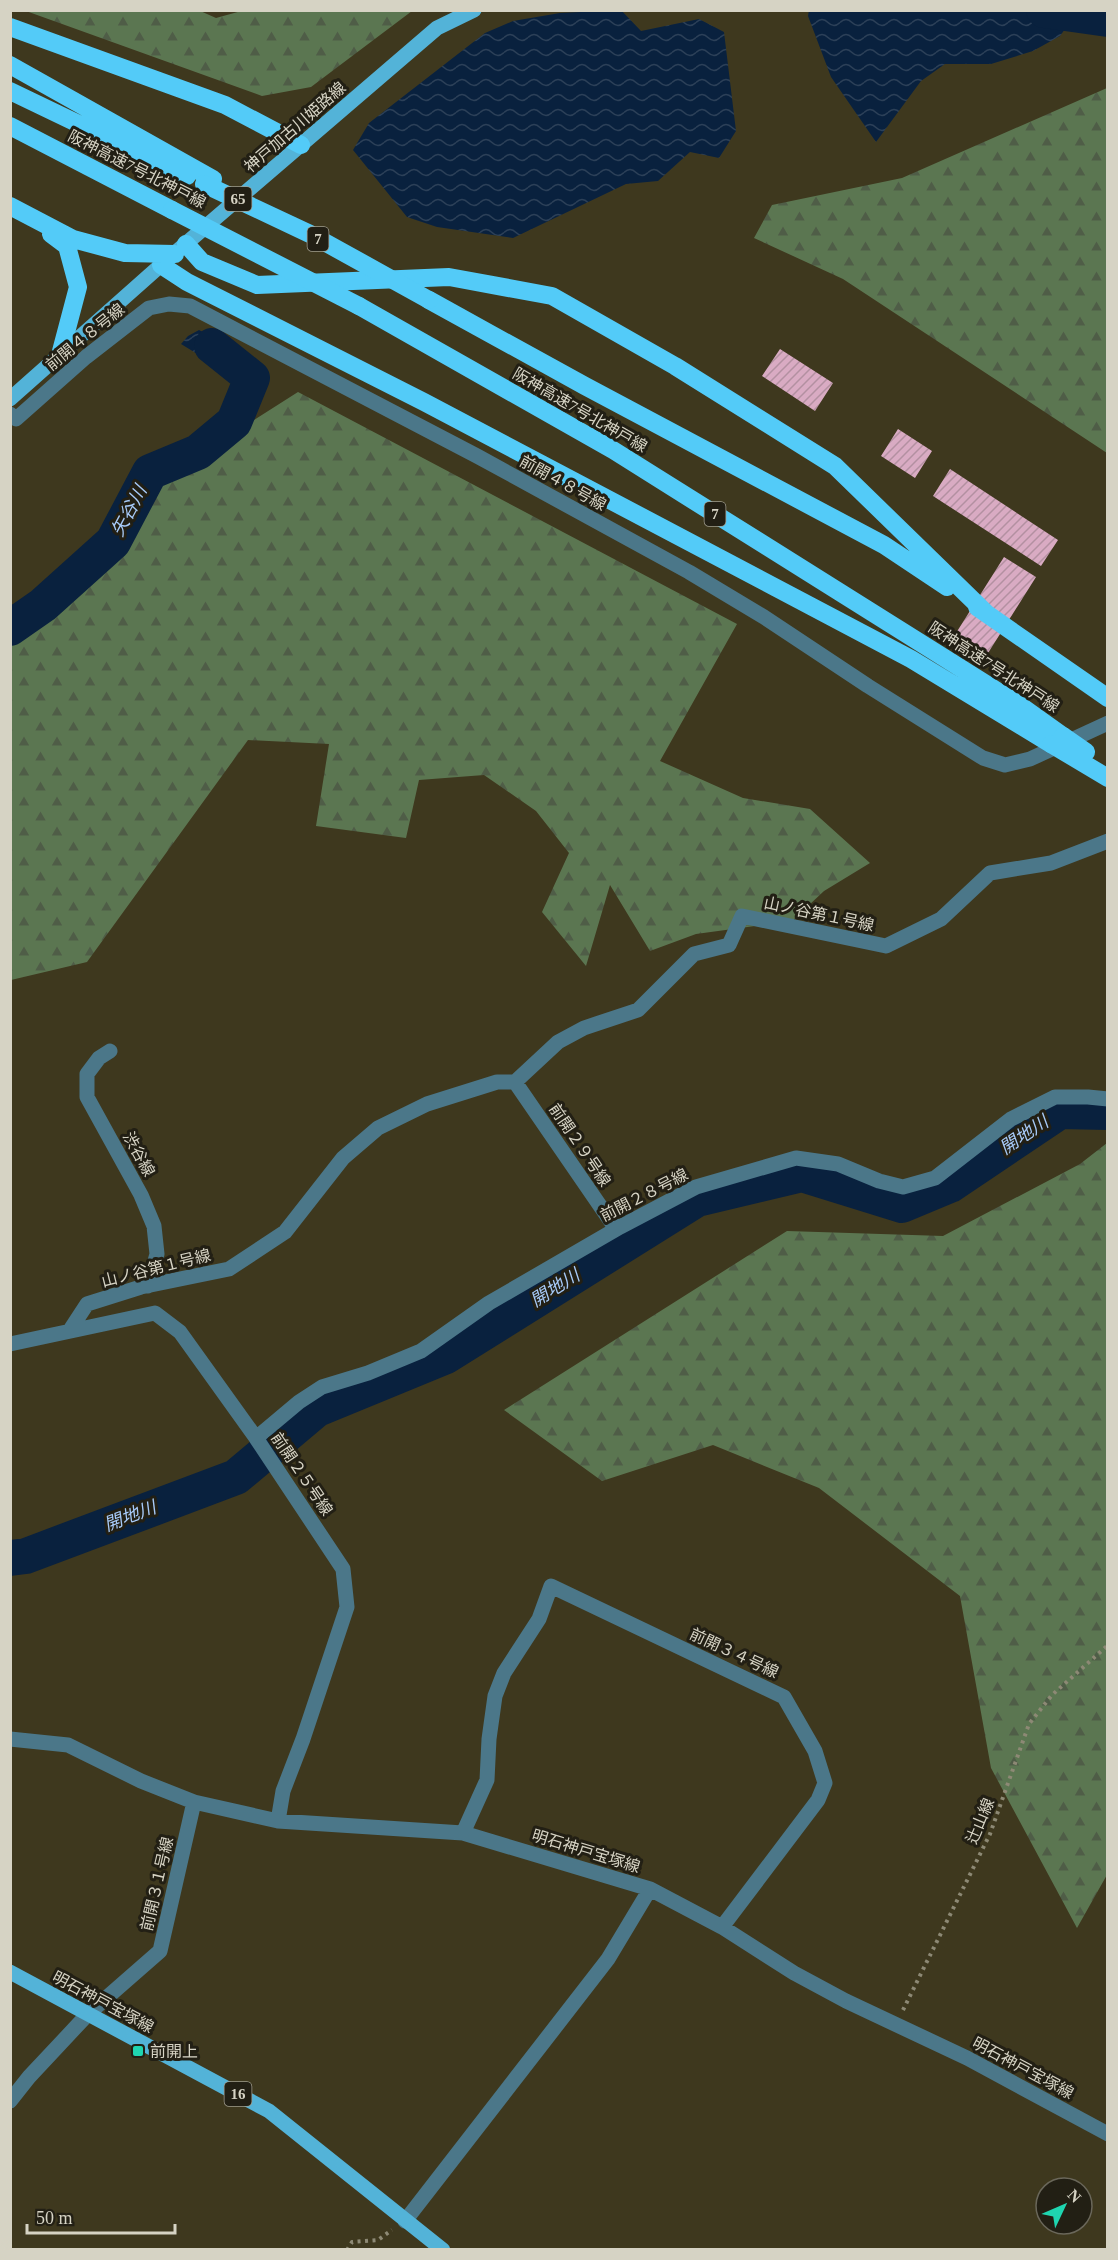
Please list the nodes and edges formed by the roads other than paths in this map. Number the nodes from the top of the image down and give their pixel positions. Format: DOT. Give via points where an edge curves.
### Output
graph roads {
  1 [pos="474,10"];
  2 [pos="10,27"];
  3 [pos="10,65"];
  4 [pos="10,91"];
  5 [pos="10,126"];
  6 [pos="301,145"];
  7 [pos="208,182"];
  8 [pos="10,206"];
  9 [pos="33,219"];
  10 [pos="174,254"];
  11 [pos="60,355"];
  12 [pos="10,399"];
  13 [pos="10,414"];
  14 [pos="986,613"];
  15 [pos="1102,693"];
  16 [pos="1107,723"];
  17 [pos="1057,740"];
  18 [pos="1107,767"];
  19 [pos="1107,778"];
  20 [pos="1107,841"];
  21 [pos="110,1051"];
  22 [pos="515,1082"];
  23 [pos="1107,1100"];
  24 [pos="616,1229"];
  25 [pos="148,1286"];
  26 [pos="70,1330"];
  27 [pos="10,1344"];
  28 [pos="256,1439"];
  29 [pos="10,1739"];
  30 [pos="194,1802"];
  31 [pos="278,1821"];
  32 [pos="463,1833"];
  33 [pos="650,1889"];
  34 [pos="722,1927"];
  35 [pos="10,1972"];
  36 [pos="88,2014"];
  37 [pos="10,2101"];
  38 [pos="1107,2134"];
  39 [pos="405,2221"];
  40 [pos="442,2250"];
  1 -- 6 [label="main road, 神戸加古川姫路線 / 65" via="437,28"];
  2 -- 6 [label="highway" via="225,105"];
  3 -- 7 [label="highway"];
  4 -- 7 [label="highway, 阪神高速7号北神戸線 / 7"];
  5 -- 17 [label="highway, 阪神高速7号北神戸線 / 7, bridge" via="359,306 613,450 1011,700"];
  6 -- 10 [label="main road, 神戸加古川姫路線 / 65"];
  7 -- 14 [label="highway, 阪神高速7号北神戸線 / 7, bridge" via="884,545"];
  8 -- 9 [label="highway"];
  9 -- 10 [label="highway" via="73,239 125,253"];
  9 -- 11 [label="highway" via="67,246 78,287"];
  10 -- 11 [label="main road, 神戸加古川姫路線 / 65"];
  10 -- 14 [label="highway" via="257,285 449,277 552,296 675,366 835,466"];
  10 -- 17 [label="highway" via="187,282 424,402"];
  11 -- 12 [label="main road, 神戸加古川姫路線 / 65"];
  13 -- 16 [label="street, 前開４８号線" via="16,419 149,308 169,304 190,306 689,572 983,758 1005,765 1030,759"];
  14 -- 15 [label="highway, 阪神高速7号北神戸線 / 7"];
  17 -- 18 [label="highway, 阪神高速7号北神戸線 / 7, bridge"];
  17 -- 19 [label="highway, bridge"];
  20 -- 22 [label="street, 山ノ谷第１号線" via="1051,863 990,873 941,919 886,946 742,916 729,945 694,954 639,1011 584,1028 558,1042"];
  21 -- 25 [label="street, 渋谷線" via="87,1074 87,1097 154,1226 157,1254"];
  22 -- 24 [label="street, 前開２９号線"];
  22 -- 25 [label="street, 山ノ谷第１号線" via="497,1082 427,1104 378,1128 343,1158 285,1232 229,1269"];
  23 -- 24 [label="street, 前開２８号線" via="1055,1097 1011,1119 935,1178 903,1187 838,1164 796,1158 696,1187"];
  24 -- 28 [label="street, 前開２８号線" via="489,1303 421,1351 368,1374 322,1387"];
  25 -- 26 [label="street, 山ノ谷第１号線" via="87,1304"];
  26 -- 27 [label="street, 前開２５号線"];
  26 -- 28 [label="street, 前開２５号線" via="155,1313 180,1332"];
  28 -- 31 [label="street, 前開２５号線" via="343,1569 347,1607 283,1791"];
  29 -- 30 [label="street, 明石神戸宝塚線" via="68,1745"];
  30 -- 31 [label="street, 明石神戸宝塚線"];
  30 -- 36 [label="street, 前開３１号線" via="160,1951"];
  31 -- 32 [label="street, 明石神戸宝塚線"];
  32 -- 33 [label="street, 明石神戸宝塚線"];
  32 -- 34 [label="street, 前開３４号線" via="487,1780 495,1696 504,1673 539,1619 551,1586 784,1697 815,1751 825,1783 818,1800"];
  33 -- 34 [label="street, 明石神戸宝塚線"];
  33 -- 39 [label="street" via="608,1959"];
  34 -- 38 [label="street, 明石神戸宝塚線" via="794,1974 967,2058"];
  35 -- 36 [label="main road, 明石神戸宝塚線 / 16"];
  36 -- 37 [label="street, 前開３１号線"];
  36 -- 39 [label="main road, 明石神戸宝塚線 / 16" via="269,2111"];
  39 -- 40 [label="main road, 明石神戸宝塚線 / 16"];
}
